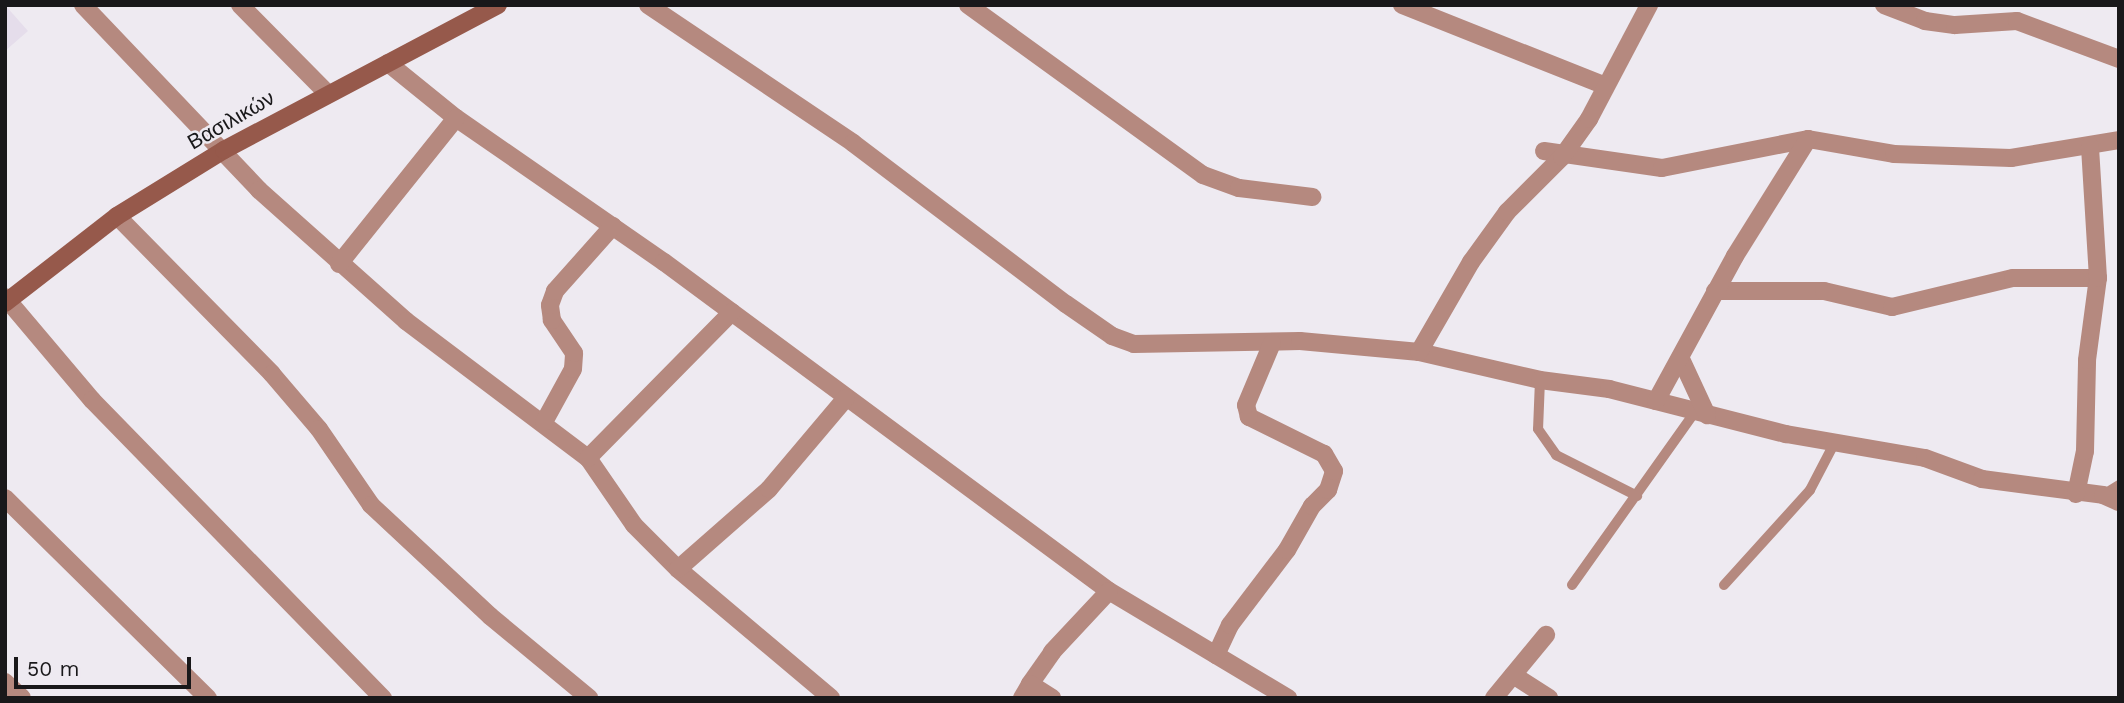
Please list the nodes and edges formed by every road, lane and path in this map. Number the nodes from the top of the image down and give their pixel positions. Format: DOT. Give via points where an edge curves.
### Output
graph roads {
  1 [pos="83,5"];
  2 [pos="240,5"];
  3 [pos="498,5"];
  4 [pos="648,5"];
  5 [pos="968,5"];
  6 [pos="1402,5"];
  7 [pos="1650,5"];
  8 [pos="1884,5"];
  9 [pos="2119,59"];
  10 [pos="388,63"];
  11 [pos="1606,86"];
  12 [pos="328,93"];
  13 [pos="456,118"];
  14 [pos="1808,139"];
  15 [pos="2119,140"];
  16 [pos="2090,146"];
  17 [pos="224,150"];
  18 [pos="1544,151"];
  19 [pos="1562,157"];
  20 [pos="1312,197"];
  21 [pos="117,216"];
  22 [pos="613,226"];
  23 [pos="339,264"];
  24 [pos="2098,278"];
  25 [pos="1715,291"];
  26 [pos="6,300"];
  27 [pos="732,312"];
  28 [pos="1272,343"];
  29 [pos="1419,352"];
  30 [pos="1681,359"];
  31 [pos="1540,380"];
  32 [pos="846,398"];
  33 [pos="1657,401"];
  34 [pos="1701,414"];
  35 [pos="544,422"];
  36 [pos="1835,442"];
  37 [pos="588,458"];
  38 [pos="2076,494"];
  39 [pos="2114,494"];
  40 [pos="1637,496"];
  41 [pos="5,498"];
  42 [pos="678,569"];
  43 [pos="1572,585"];
  44 [pos="1724,585"];
  45 [pos="1110,591"];
  46 [pos="1546,635"];
  47 [pos="1216,654"];
  48 [pos="1513,675"];
  49 [pos="5,682"];
  50 [pos="1026,691"];
  51 [pos="378,696"];
  52 [pos="22,698"];
  53 [pos="208,698"];
  54 [pos="589,698"];
  55 [pos="831,698"];
  56 [pos="1052,698"];
  57 [pos="1288,698"];
  58 [pos="1494,698"];
  59 [pos="1549,698"];
  1 -- 17 [label="street"];
  2 -- 12 [label="street"];
  3 -- 10 [label="street, Βασιλικών"];
  4 -- 28 [label="street" via="853,143 1112,336 1134,344"];
  5 -- 20 [label="street" via="1203,175 1239,188"];
  6 -- 11 [label="street"];
  7 -- 11 [label="street"];
  8 -- 9 [label="street" via="1924,21 1955,25 2017,22"];
  10 -- 12 [label="street, Βασιλικών"];
  10 -- 13 [label="street"];
  11 -- 19 [label="street"];
  12 -- 17 [label="street, Βασιλικών"];
  13 -- 22 [label="street"];
  13 -- 23 [label="street"];
  14 -- 16 [label="street" via="1855,150 1965,157 2011,158"];
  14 -- 19 [label="street" via="1662,168"];
  14 -- 25 [label="street"];
  15 -- 16 [label="street"];
  16 -- 24 [label="street"];
  17 -- 21 [label="street, Βασιλικών"];
  17 -- 23 [label="street" via="259,190"];
  18 -- 19 [label="street"];
  19 -- 29 [label="street" via="1507,212 1447,300"];
  21 -- 26 [label="street, Βασιλικών"];
  21 -- 54 [label="street" via="272,374 319,429 371,505 490,616"];
  22 -- 27 [label="street"];
  22 -- 35 [label="street" via="555,291 550,305 552,320 574,353 573,369"];
  23 -- 35 [label="street" via="476,375"];
  24 -- 25 [label="street" via="2013,278 1892,307 1824,291"];
  24 -- 38 [label="street" via="2087,360 2085,451"];
  25 -- 30 [label="street"];
  26 -- 51 [label="street" via="92,400"];
  27 -- 32 [label="street"];
  27 -- 37 [label="street"];
  28 -- 29 [label="street" via="1300,341"];
  28 -- 47 [label="street" via="1246,405 1249,417 1324,454 1334,471 1328,490 1230,625"];
  29 -- 31 [label="street"];
  30 -- 33 [label="street"];
  30 -- 34 [label="street"];
  31 -- 33 [label="street"];
  31 -- 40 [label="lane" via="1538,429 1556,455"];
  32 -- 42 [label="street" via="769,489"];
  32 -- 45 [label="street"];
  33 -- 34 [label="street"];
  34 -- 36 [label="street"];
  34 -- 40 [label="lane"];
  35 -- 37 [label="street"];
  36 -- 38 [label="street" via="1925,458 1982,479"];
  36 -- 44 [label="lane" via="1811,490"];
  37 -- 42 [label="street" via="634,525"];
  38 -- 39 [label="street"];
  40 -- 43 [label="lane"];
  41 -- 53 [label="street"];
  42 -- 55 [label="street"];
  45 -- 47 [label="street"];
  45 -- 50 [label="street" via="1052,652"];
  46 -- 48 [label="street"];
  47 -- 57 [label="street"];
  48 -- 58 [label="street"];
  48 -- 59 [label="street"];
  49 -- 52 [label="street"];
  50 -- 56 [label="street"];
}
